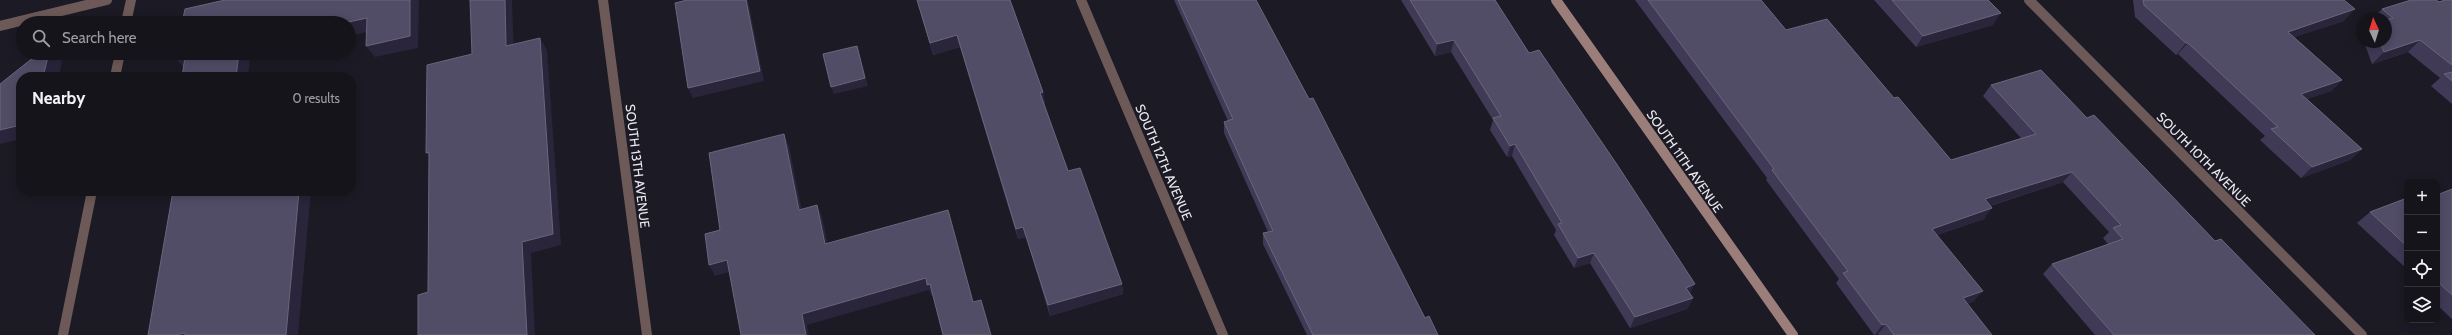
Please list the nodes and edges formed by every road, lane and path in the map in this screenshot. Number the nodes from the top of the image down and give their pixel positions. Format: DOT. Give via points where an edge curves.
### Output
graph roads {
  1 [pos="107,0"];
  2 [pos="131,0"];
  3 [pos="603,0"];
  4 [pos="1081,0"];
  5 [pos="1556,0"];
  6 [pos="2029,0"];
  7 [pos="41,16"];
  8 [pos="128,16"];
  9 [pos="16,22"];
  10 [pos="0,26"];
  11 [pos="119,60"];
  12 [pos="116,72"];
  13 [pos="91,196"];
  14 [pos="63,335"];
  15 [pos="647,335"];
  16 [pos="1223,335"];
  17 [pos="1793,335"];
  18 [pos="2362,335"];
  1 -- 7 [label="street"];
  2 -- 8 [label="street"];
  3 -- 15 [label="street, SOUTH 13TH AVENUE"];
  4 -- 16 [label="street, SOUTH 12TH AVENUE"];
  5 -- 17 [label="street, SOUTH 11TH AVENUE"];
  6 -- 18 [label="street, SOUTH 10TH AVENUE"];
  9 -- 10 [label="street"];
  11 -- 12 [label="street"];
  13 -- 14 [label="street"];
}
